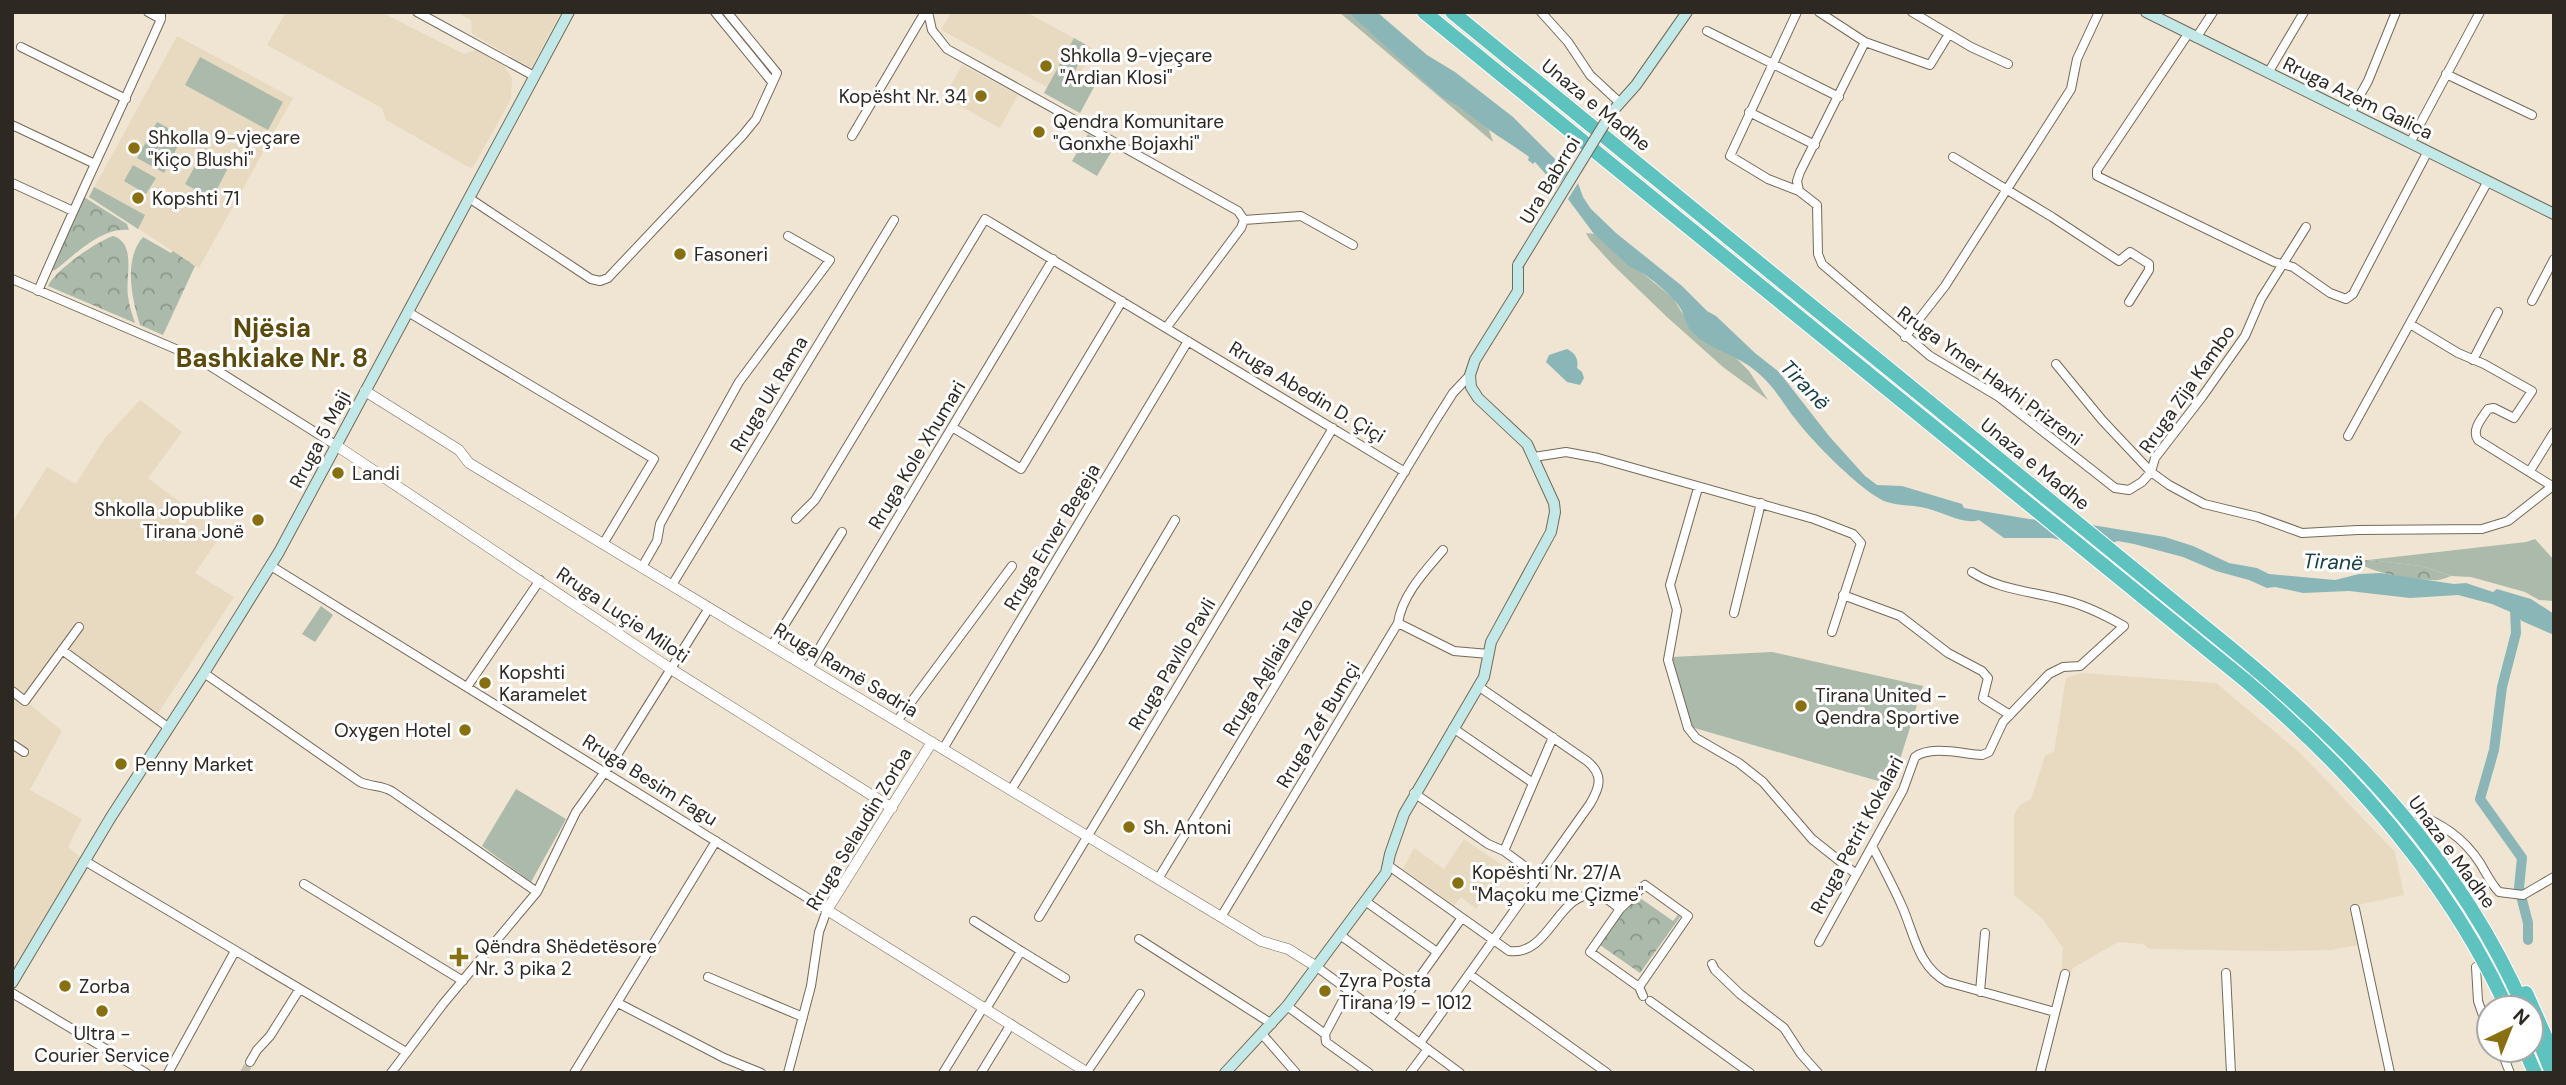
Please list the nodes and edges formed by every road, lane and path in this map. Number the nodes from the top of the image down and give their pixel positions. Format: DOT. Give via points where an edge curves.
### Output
graph roads {
  1 [pos="148,12"];
  2 [pos="417,12"];
  3 [pos="569,12"];
  4 [pos="715,12"];
  5 [pos="727,12"];
  6 [pos="926,12"];
  7 [pos="1424,12"];
  8 [pos="1452,12"];
  9 [pos="1541,12"];
  10 [pos="1687,12"];
  11 [pos="1797,12"];
  12 [pos="1819,12"];
  13 [pos="1912,12"];
  14 [pos="2099,12"];
  15 [pos="2146,12"];
  16 [pos="2213,12"];
  17 [pos="2304,12"];
  18 [pos="2396,12"];
  19 [pos="2480,12"];
  20 [pos="161,16"];
  21 [pos="1707,31"];
  22 [pos="1949,34"];
  23 [pos="2192,36"];
  24 [pos="1865,42"];
  25 [pos="21,47"];
  26 [pos="1772,63"];
  27 [pos="2008,64"];
  28 [pos="2269,74"];
  29 [pos="2446,74"];
  30 [pos="534,76"];
  31 [pos="772,82"];
  32 [pos="1839,97"];
  33 [pos="126,99"];
  34 [pos="1619,102"];
  35 [pos="1749,112"];
  36 [pos="2350,113"];
  37 [pos="2532,115"];
  38 [pos="12,125"];
  39 [pos="852,136"];
  40 [pos="2410,142"];
  41 [pos="1815,145"];
  42 [pos="2428,152"];
  43 [pos="1953,157"];
  44 [pos="95,164"];
  45 [pos="2488,181"];
  46 [pos="12,183"];
  47 [pos="2008,190"];
  48 [pos="1799,191"];
  49 [pos="469,198"];
  50 [pos="73,211"];
  51 [pos="2554,214"];
  52 [pos="894,220"];
  53 [pos="1244,220"];
  54 [pos="2306,227"];
  55 [pos="788,236"];
  56 [pos="1353,245"];
  57 [pos="2554,259"];
  58 [pos="1053,260"];
  59 [pos="2283,264"];
  60 [pos="12,279"];
  61 [pos="38,291"];
  62 [pos="1122,301"];
  63 [pos="2532,301"];
  64 [pos="2129,302"];
  65 [pos="408,312"];
  66 [pos="2498,312"];
  67 [pos="2410,324"];
  68 [pos="1166,328"];
  69 [pos="1905,337"];
  70 [pos="1188,341"];
  71 [pos="2473,360"];
  72 [pos="2056,364"];
  73 [pos="1470,375"];
  74 [pos="365,391"];
  75 [pos="952,427"];
  76 [pos="1334,428"];
  77 [pos="2554,432"];
  78 [pos="2348,436"];
  79 [pos="337,446"];
  80 [pos="1534,457"];
  81 [pos="2530,471"];
  82 [pos="1405,472"];
  83 [pos="2151,472"];
  84 [pos="2553,486"];
  85 [pos="1698,488"];
  86 [pos="1760,503"];
  87 [pos="796,519"];
  88 [pos="1175,520"];
  89 [pos="842,532"];
  90 [pos="603,544"];
  91 [pos="1443,550"];
  92 [pos="1012,565"];
  93 [pos="271,566"];
  94 [pos="642,567"];
  95 [pos="1972,572"];
  96 [pos="540,580"];
  97 [pos="672,585"];
  98 [pos="1843,595"];
  99 [pos="709,608"];
  100 [pos="1734,613"];
  101 [pos="1398,624"];
  102 [pos="79,627"];
  103 [pos="1832,632"];
  104 [pos="772,645"];
  105 [pos="62,650"];
  106 [pos="1489,654"];
  107 [pos="808,667"];
  108 [pos="671,669"];
  109 [pos="204,673"];
  110 [pos="1478,686"];
  111 [pos="467,687"];
  112 [pos="12,691"];
  113 [pos="2010,715"];
  114 [pos="897,721"];
  115 [pos="169,728"];
  116 [pos="1453,728"];
  117 [pos="1553,737"];
  118 [pos="932,742"];
  119 [pos="12,744"];
  120 [pos="2342,747"];
  121 [pos="943,749"];
  122 [pos="24,752"];
  123 [pos="2334,762"];
  124 [pos="604,772"];
  125 [pos="1533,783"];
  126 [pos="1011,790"];
  127 [pos="1414,793"];
  128 [pos="892,808"];
  129 [pos="2413,813"];
  130 [pos="1087,836"];
  131 [pos="716,841"];
  132 [pos="1872,846"];
  133 [pos="1504,851"];
  134 [pos="85,861"];
  135 [pos="1389,866"];
  136 [pos="1856,874"];
  137 [pos="1539,877"];
  138 [pos="2554,877"];
  139 [pos="1158,879"];
  140 [pos="304,884"];
  141 [pos="537,892"];
  142 [pos="1364,901"];
  143 [pos="1620,909"];
  144 [pos="2355,909"];
  145 [pos="827,910"];
  146 [pos="1039,917"];
  147 [pos="1221,917"];
  148 [pos="1461,919"];
  149 [pos="974,921"];
  150 [pos="1985,933"];
  151 [pos="1340,935"];
  152 [pos="1139,939"];
  153 [pos="1493,941"];
  154 [pos="1819,942"];
  155 [pos="235,951"];
  156 [pos="1021,951"];
  157 [pos="1437,952"];
  158 [pos="1712,964"];
  159 [pos="1317,967"];
  160 [pos="2476,967"];
  161 [pos="2226,973"];
  162 [pos="1469,974"];
  163 [pos="2065,974"];
  164 [pos="708,977"];
  165 [pos="1065,978"];
  166 [pos="463,981"];
  167 [pos="12,983"];
  168 [pos="1412,987"];
  169 [pos="299,990"];
  170 [pos="1348,990"];
  171 [pos="1980,992"];
  172 [pos="12,993"];
  173 [pos="1140,994"];
  174 [pos="2478,994"];
  175 [pos="2490,994"];
  176 [pos="2500,994"];
  177 [pos="2517,994"];
  178 [pos="1644,995"];
  179 [pos="618,1003"];
  180 [pos="1287,1006"];
  181 [pos="985,1008"];
  182 [pos="2055,1012"];
  183 [pos="803,1017"];
  184 [pos="1389,1020"];
  185 [pos="1011,1024"];
  186 [pos="1272,1024"];
  187 [pos="1262,1034"];
  188 [pos="1325,1034"];
  189 [pos="1420,1043"];
  190 [pos="1428,1049"];
  191 [pos="406,1052"];
  192 [pos="2554,1056"];
  193 [pos="2545,1057"];
  194 [pos="250,1062"];
  195 [pos="1088,1072"];
  196 [pos="146,1073"];
  197 [pos="168,1073"];
  198 [pos="391,1073"];
  199 [pos="574,1073"];
  200 [pos="761,1073"];
  201 [pos="788,1073"];
  202 [pos="943,1073"];
  203 [pos="981,1073"];
  204 [pos="1225,1073"];
  205 [pos="1296,1073"];
  206 [pos="1369,1073"];
  207 [pos="1410,1073"];
  208 [pos="1460,1073"];
  209 [pos="1607,1073"];
  210 [pos="1750,1073"];
  211 [pos="1818,1073"];
  212 [pos="2040,1073"];
  213 [pos="2231,1073"];
  214 [pos="2390,1073"];
  215 [pos="2552,1073"];
  1 -- 20 [label="street"];
  2 -- 30 [label="street"];
  3 -- 30 [label="main road, Rruga 5 Maji"];
  4 -- 31 [label="street"];
  5 -- 31 [label="street" via="777,73"];
  6 -- 39 [label="street"];
  6 -- 53 [label="street" via="932,30 947,49 1238,211"];
  7 -- 123 [label="highway, Unaza e Madhe" via="2273,705"];
  8 -- 120 [label="highway, Unaza e Madhe" via="2261,673"];
  9 -- 34 [label="street" via="1590,75"];
  10 -- 34 [label="main road"];
  11 -- 26 [label="street"];
  12 -- 24 [label="street"];
  13 -- 22 [label="street"];
  14 -- 47 [label="street" via="2077,59 2071,89"];
  15 -- 23 [label="main road, Rruga Azem Galica"];
  16 -- 23 [label="street"];
  17 -- 28 [label="street"];
  18 -- 36 [label="street"];
  19 -- 29 [label="street"];
  20 -- 33 [label="street"];
  21 -- 26 [label="street"];
  22 -- 24 [label="street" via="1930,65"];
  22 -- 27 [label="street"];
  23 -- 28 [label="main road, Rruga Azem Galica"];
  23 -- 59 [label="street" via="2119,135 2096,176"];
  24 -- 32 [label="street"];
  25 -- 33 [label="street"];
  26 -- 32 [label="street"];
  26 -- 35 [label="street"];
  28 -- 36 [label="main road, Rruga Azem Galica"];
  29 -- 37 [label="street"];
  29 -- 40 [label="street"];
  30 -- 49 [label="main road, Rruga 5 Maji"];
  31 -- 49 [label="street" via="756,120 608,278 591,279"];
  32 -- 41 [label="street"];
  33 -- 44 [label="street"];
  34 -- 73 [label="main road, Ura Babrroi, bridge" via="1518,265 1518,291"];
  35 -- 41 [label="street"];
  35 -- 48 [label="street" via="1730,156"];
  36 -- 40 [label="main road, Rruga Azem Galica"];
  38 -- 44 [label="street"];
  40 -- 42 [label="main road, Rruga Azem Galica"];
  41 -- 48 [label="street" via="1800,172"];
  42 -- 45 [label="main road, Rruga Azem Galica"];
  42 -- 59 [label="street" via="2350,297 2342,299"];
  43 -- 47 [label="street"];
  44 -- 50 [label="street"];
  45 -- 51 [label="main road, Rruga Azem Galica"];
  45 -- 67 [label="street"];
  46 -- 50 [label="street"];
  47 -- 64 [label="street" via="2119,261 2130,253 2148,264 2149,271"];
  47 -- 69 [label="street" via="1931,307"];
  48 -- 69 [label="street, Rruga Ymer Haxhi Prizreni" via="1817,205 1822,264"];
  49 -- 65 [label="main road, Rruga 5 Maji"];
  50 -- 61 [label="street"];
  52 -- 97 [label="street, Rruga Uk Rama"];
  53 -- 56 [label="street" via="1301,216"];
  53 -- 68 [label="street"];
  54 -- 59 [label="street, Rruga Zija Kambo"];
  55 -- 94 [label="street" via="830,260 738,382 660,524 657,541"];
  57 -- 63 [label="street"];
  58 -- 62 [label="street, Rruga Abedin D. Çiçi"];
  58 -- 75 [label="street, Rruga Kole Xhumari"];
  58 -- 87 [label="street, Rruga Abedin D. Çiçi" via="985,219 815,500"];
  59 -- 83 [label="street, Rruga Zija Kambo" via="2245,336 2155,458"];
  60 -- 61 [label="street"];
  61 -- 79 [label="street" via="199,359"];
  62 -- 68 [label="street, Rruga Abedin D. Çiçi"];
  62 -- 75 [label="street" via="1021,469"];
  65 -- 74 [label="main road, Rruga 5 Maji"];
  65 -- 90 [label="street" via="654,458"];
  66 -- 71 [label="street"];
  67 -- 71 [label="street"];
  67 -- 78 [label="street"];
  68 -- 70 [label="street, Rruga Abedin D. Çiçi"];
  69 -- 83 [label="street, Rruga Ymer Haxhi Prizreni" via="1999,397 2115,488 2129,490"];
  70 -- 76 [label="street, Rruga Abedin D. Çiçi"];
  70 -- 121 [label="street, Rruga Enver Begeja"];
  71 -- 81 [label="street" via="2532,391 2514,418 2488,409 2475,433"];
  72 -- 83 [label="street, Rruga Zija Kambo"];
  73 -- 80 [label="main road" via="1478,398 1521,438"];
  73 -- 82 [label="street" via="1453,393"];
  74 -- 79 [label="main road, Rruga 5 Maji"];
  74 -- 90 [label="street, Rruga Ramë Sadria" via="459,450 469,463"];
  75 -- 107 [label="street, Rruga Kole Xhumari"];
  76 -- 82 [label="street, Rruga Abedin D. Çiçi"];
  76 -- 130 [label="street, Rruga Pavllo Pavli"];
  77 -- 81 [label="street"];
  79 -- 93 [label="main road, Rruga 5 Maji"];
  79 -- 96 [label="street, Rruga Luçie Miloti"];
  80 -- 85 [label="street" via="1575,453"];
  80 -- 106 [label="main road" via="1554,503 1554,522 1494,635"];
  81 -- 84 [label="street"];
  82 -- 139 [label="street, Rruga Agllaia Tako"];
  83 -- 84 [label="street" via="2192,500 2302,533 2489,528 2522,513"];
  85 -- 86 [label="street"];
  85 -- 136 [label="street" via="1670,585 1677,610 1668,660 1688,728 1763,782 1812,839"];
  86 -- 98 [label="street" via="1859,538"];
  86 -- 100 [label="street"];
  88 -- 126 [label="street"];
  89 -- 104 [label="street"];
  90 -- 94 [label="street, Rruga Ramë Sadria"];
  91 -- 101 [label="street, Rruga Zef Bumçi" via="1408,597"];
  92 -- 114 [label="street"];
  93 -- 109 [label="main road, Rruga 5 Maji"];
  93 -- 111 [label="street, Rruga Besim Fagu"];
  94 -- 97 [label="street, Rruga Ramë Sadria"];
  95 -- 113 [label="street, Rruga Petrit Kokalari" via="2010,589 2088,607 2124,626 2080,666 2049,674"];
  96 -- 108 [label="street, Rruga Luçie Miloti"];
  96 -- 111 [label="street"];
  97 -- 99 [label="street, Rruga Ramë Sadria"];
  98 -- 103 [label="street"];
  98 -- 113 [label="street" via="1900,616 1948,653 1982,671 1988,678 1983,698"];
  99 -- 104 [label="street, Rruga Ramë Sadria"];
  99 -- 108 [label="street"];
  101 -- 106 [label="street" via="1454,651"];
  101 -- 147 [label="street, Rruga Zef Bumçi"];
  102 -- 105 [label="street"];
  104 -- 107 [label="street, Rruga Ramë Sadria"];
  105 -- 112 [label="street" via="25,701"];
  105 -- 115 [label="street"];
  106 -- 110 [label="main road"];
  107 -- 114 [label="street, Rruga Ramë Sadria"];
  108 -- 124 [label="street"];
  108 -- 128 [label="street, Rruga Luçie Miloti"];
  109 -- 115 [label="main road, Rruga 5 Maji"];
  109 -- 141 [label="street" via="360,782 385,787"];
  110 -- 116 [label="main road"];
  110 -- 117 [label="street"];
  111 -- 124 [label="street, Rruga Besim Fagu"];
  113 -- 132 [label="street, Rruga Petrit Kokalari" via="1989,752 1982,755 1918,754"];
  114 -- 118 [label="street, Rruga Ramë Sadria"];
  115 -- 134 [label="main road, Rruga 5 Maji"];
  116 -- 125 [label="street"];
  116 -- 127 [label="main road"];
  117 -- 125 [label="street"];
  117 -- 137 [label="street" via="1587,761 1600,780 1595,796"];
  118 -- 121 [label="street, Rruga Ramë Sadria"];
  118 -- 128 [label="street, Rruga Selaudin Zorba"];
  119 -- 122 [label="street"];
  120 -- 177 [label="highway, Unaza e Madhe" via="2405,817 2448,875"];
  120 -- 192 [label="highway" via="2385,782 2452,867 2506,954"];
  121 -- 126 [label="street, Rruga Ramë Sadria"];
  123 -- 160 [label="highway" via="2342,779 2429,889"];
  123 -- 176 [label="highway, Unaza e Madhe" via="2425,868"];
  124 -- 131 [label="street, Rruga Besim Fagu"];
  124 -- 141 [label="street" via="576,812"];
  125 -- 133 [label="street"];
  126 -- 130 [label="street, Rruga Ramë Sadria"];
  127 -- 133 [label="street"];
  127 -- 135 [label="main road"];
  128 -- 145 [label="street, Rruga Selaudin Zorba"];
  129 -- 138 [label="street" via="2453,832 2499,892 2524,895"];
  130 -- 139 [label="street, Rruga Ramë Sadria"];
  130 -- 146 [label="street, Rruga Pavllo Pavli"];
  131 -- 145 [label="street, Rruga Besim Fagu"];
  131 -- 179 [label="street"];
  132 -- 136 [label="street, Rruga Petrit Kokalari"];
  132 -- 171 [label="street" via="1928,967 1947,982"];
  133 -- 137 [label="street"];
  134 -- 155 [label="street"];
  134 -- 167 [label="main road, Rruga 5 Maji"];
  135 -- 142 [label="main road"];
  135 -- 148 [label="street"];
  136 -- 154 [label="street, Rruga Petrit Kokalari"];
  137 -- 153 [label="street"];
  139 -- 147 [label="street, Rruga Ramë Sadria"];
  140 -- 166 [label="street"];
  141 -- 166 [label="street"];
  142 -- 151 [label="main road"];
  142 -- 157 [label="street"];
  143 -- 153 [label="street" via="1605,898 1587,896 1570,905 1526,950 1509,951"];
  143 -- 178 [label="street" via="1590,952"];
  143 -- 178 [label="street" via="1644,885 1688,916"];
  144 -- 214 [label="street"];
  145 -- 181 [label="street, Rruga Besim Fagu"];
  145 -- 183 [label="street, Rruga Selaudin Zorba"];
  147 -- 159 [label="street, Rruga Ramë Sadria"];
  148 -- 153 [label="street"];
  148 -- 157 [label="street"];
  149 -- 156 [label="street"];
  150 -- 171 [label="street"];
  151 -- 159 [label="main road"];
  151 -- 168 [label="street"];
  152 -- 186 [label="street"];
  153 -- 162 [label="street"];
  155 -- 169 [label="street"];
  155 -- 197 [label="street"];
  156 -- 165 [label="street"];
  156 -- 181 [label="street"];
  157 -- 168 [label="street"];
  158 -- 211 [label="street" via="1784,1028"];
  159 -- 170 [label="street"];
  159 -- 180 [label="main road"];
  160 -- 174 [label="street"];
  160 -- 175 [label="highway"];
  161 -- 213 [label="street"];
  162 -- 189 [label="street"];
  162 -- 209 [label="street"];
  163 -- 182 [label="street"];
  164 -- 183 [label="street"];
  166 -- 191 [label="street"];
  168 -- 184 [label="street"];
  169 -- 191 [label="street"];
  169 -- 194 [label="street"];
  170 -- 184 [label="street"];
  170 -- 188 [label="street"];
  171 -- 182 [label="street"];
  172 -- 196 [label="street"];
  173 -- 195 [label="street, Rruga Besim Fagu"];
  178 -- 210 [label="street"];
  179 -- 199 [label="street"];
  179 -- 200 [label="street"];
  180 -- 186 [label="main road"];
  180 -- 188 [label="street"];
  181 -- 185 [label="street, Rruga Besim Fagu"];
  181 -- 202 [label="street"];
  182 -- 212 [label="street"];
  183 -- 201 [label="street, Rruga Selaudin Zorba"];
  184 -- 189 [label="street"];
  185 -- 195 [label="street, Rruga Besim Fagu"];
  185 -- 203 [label="street"];
  186 -- 187 [label="main road"];
  187 -- 204 [label="main road"];
  187 -- 205 [label="street"];
  188 -- 206 [label="street" via="1326,1042"];
  189 -- 190 [label="street"];
  190 -- 207 [label="street"];
  190 -- 208 [label="street"];
  191 -- 198 [label="street"];
  193 -- 215 [label="highway"];
}
